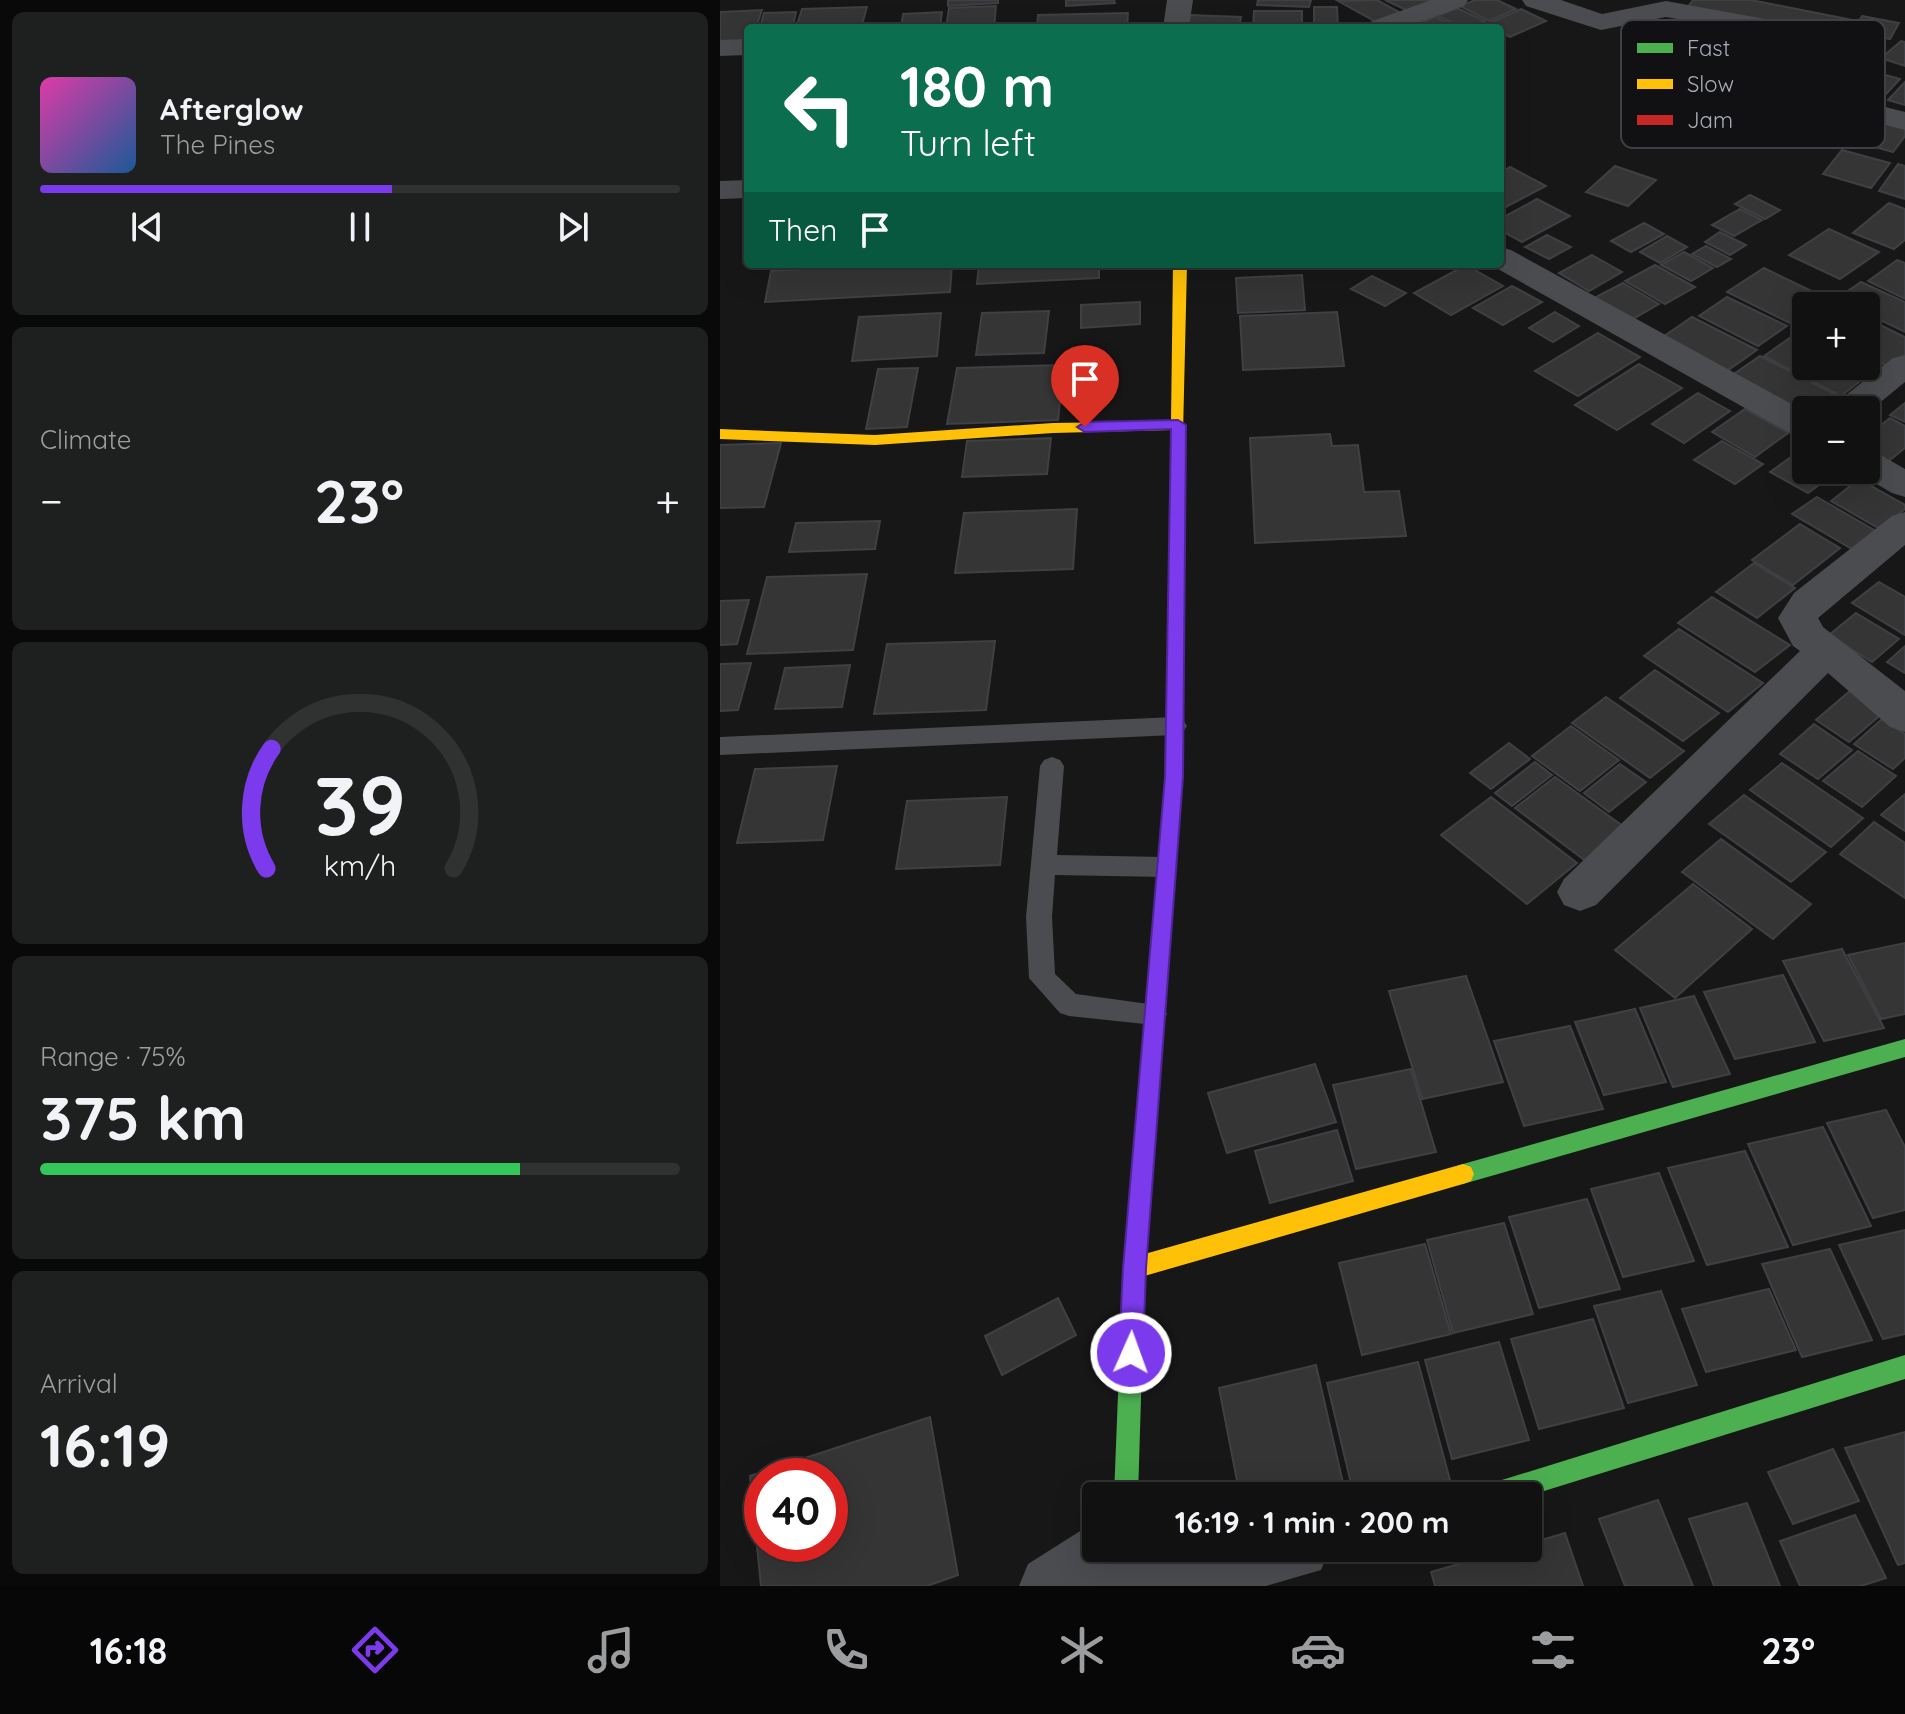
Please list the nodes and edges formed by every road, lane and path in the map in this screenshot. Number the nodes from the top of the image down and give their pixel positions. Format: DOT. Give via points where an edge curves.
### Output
graph roads {
  1 [pos="1180,0"];
  2 [pos="1455,0"];
  3 [pos="1535,0"];
  4 [pos="1726,20"];
  5 [pos="1177,24"];
  6 [pos="1390,24"];
  7 [pos="744,47"];
  8 [pos="720,48"];
  9 [pos="1885,116"];
  10 [pos="1905,121"];
  11 [pos="744,189"];
  12 [pos="720,190"];
  13 [pos="1504,259"];
  14 [pos="1180,268"];
  15 [pos="1905,365"];
  16 [pos="1866,396"];
  17 [pos="1792,419"];
  18 [pos="1178,425"];
  19 [pos="720,434"];
  20 [pos="1880,470"];
  21 [pos="1905,485"];
  22 [pos="1905,525"];
  23 [pos="1827,649"];
  24 [pos="1905,716"];
  25 [pos="1175,726"];
  26 [pos="720,746"];
  27 [pos="1052,766"];
  28 [pos="1046,865"];
  29 [pos="1165,867"];
  30 [pos="1580,892"];
  31 [pos="1154,1014"];
  32 [pos="1905,1048"];
  33 [pos="1134,1268"];
  34 [pos="1905,1367"];
  35 [pos="1126,1482"];
  36 [pos="1534,1482"];
  37 [pos="1085,1562"];
  38 [pos="1122,1562"];
  39 [pos="1281,1564"];
  40 [pos="1050,1586"];
  41 [pos="1120,1586"];
  42 [pos="1129,1586"];
  1 -- 5 [label="street"];
  2 -- 6 [label="street"];
  3 -- 4 [label="street" via="1601,22 1666,9"];
  7 -- 8 [label="street"];
  9 -- 10 [label="street"];
  11 -- 12 [label="street"];
  13 -- 17 [label="street"];
  14 -- 18 [label="street"];
  15 -- 16 [label="street"];
  18 -- 19 [label="street" via="875,440"];
  18 -- 25 [label="street"];
  20 -- 21 [label="street"];
  22 -- 23 [label="street" via="1808,603 1798,618 1807,636"];
  23 -- 24 [label="street"];
  23 -- 30 [label="street"];
  25 -- 26 [label="lane"];
  25 -- 29 [label="street"];
  27 -- 28 [label="lane"];
  28 -- 29 [label="lane"];
  28 -- 31 [label="lane" via="1039,917 1042,978 1069,1005"];
  29 -- 31 [label="street"];
  31 -- 33 [label="street"];
  32 -- 33 [label="street"];
  33 -- 35 [label="street"];
  34 -- 36 [label="street"];
  37 -- 40 [label="street"];
  38 -- 41 [label="street"];
  39 -- 42 [label="street"];
}
